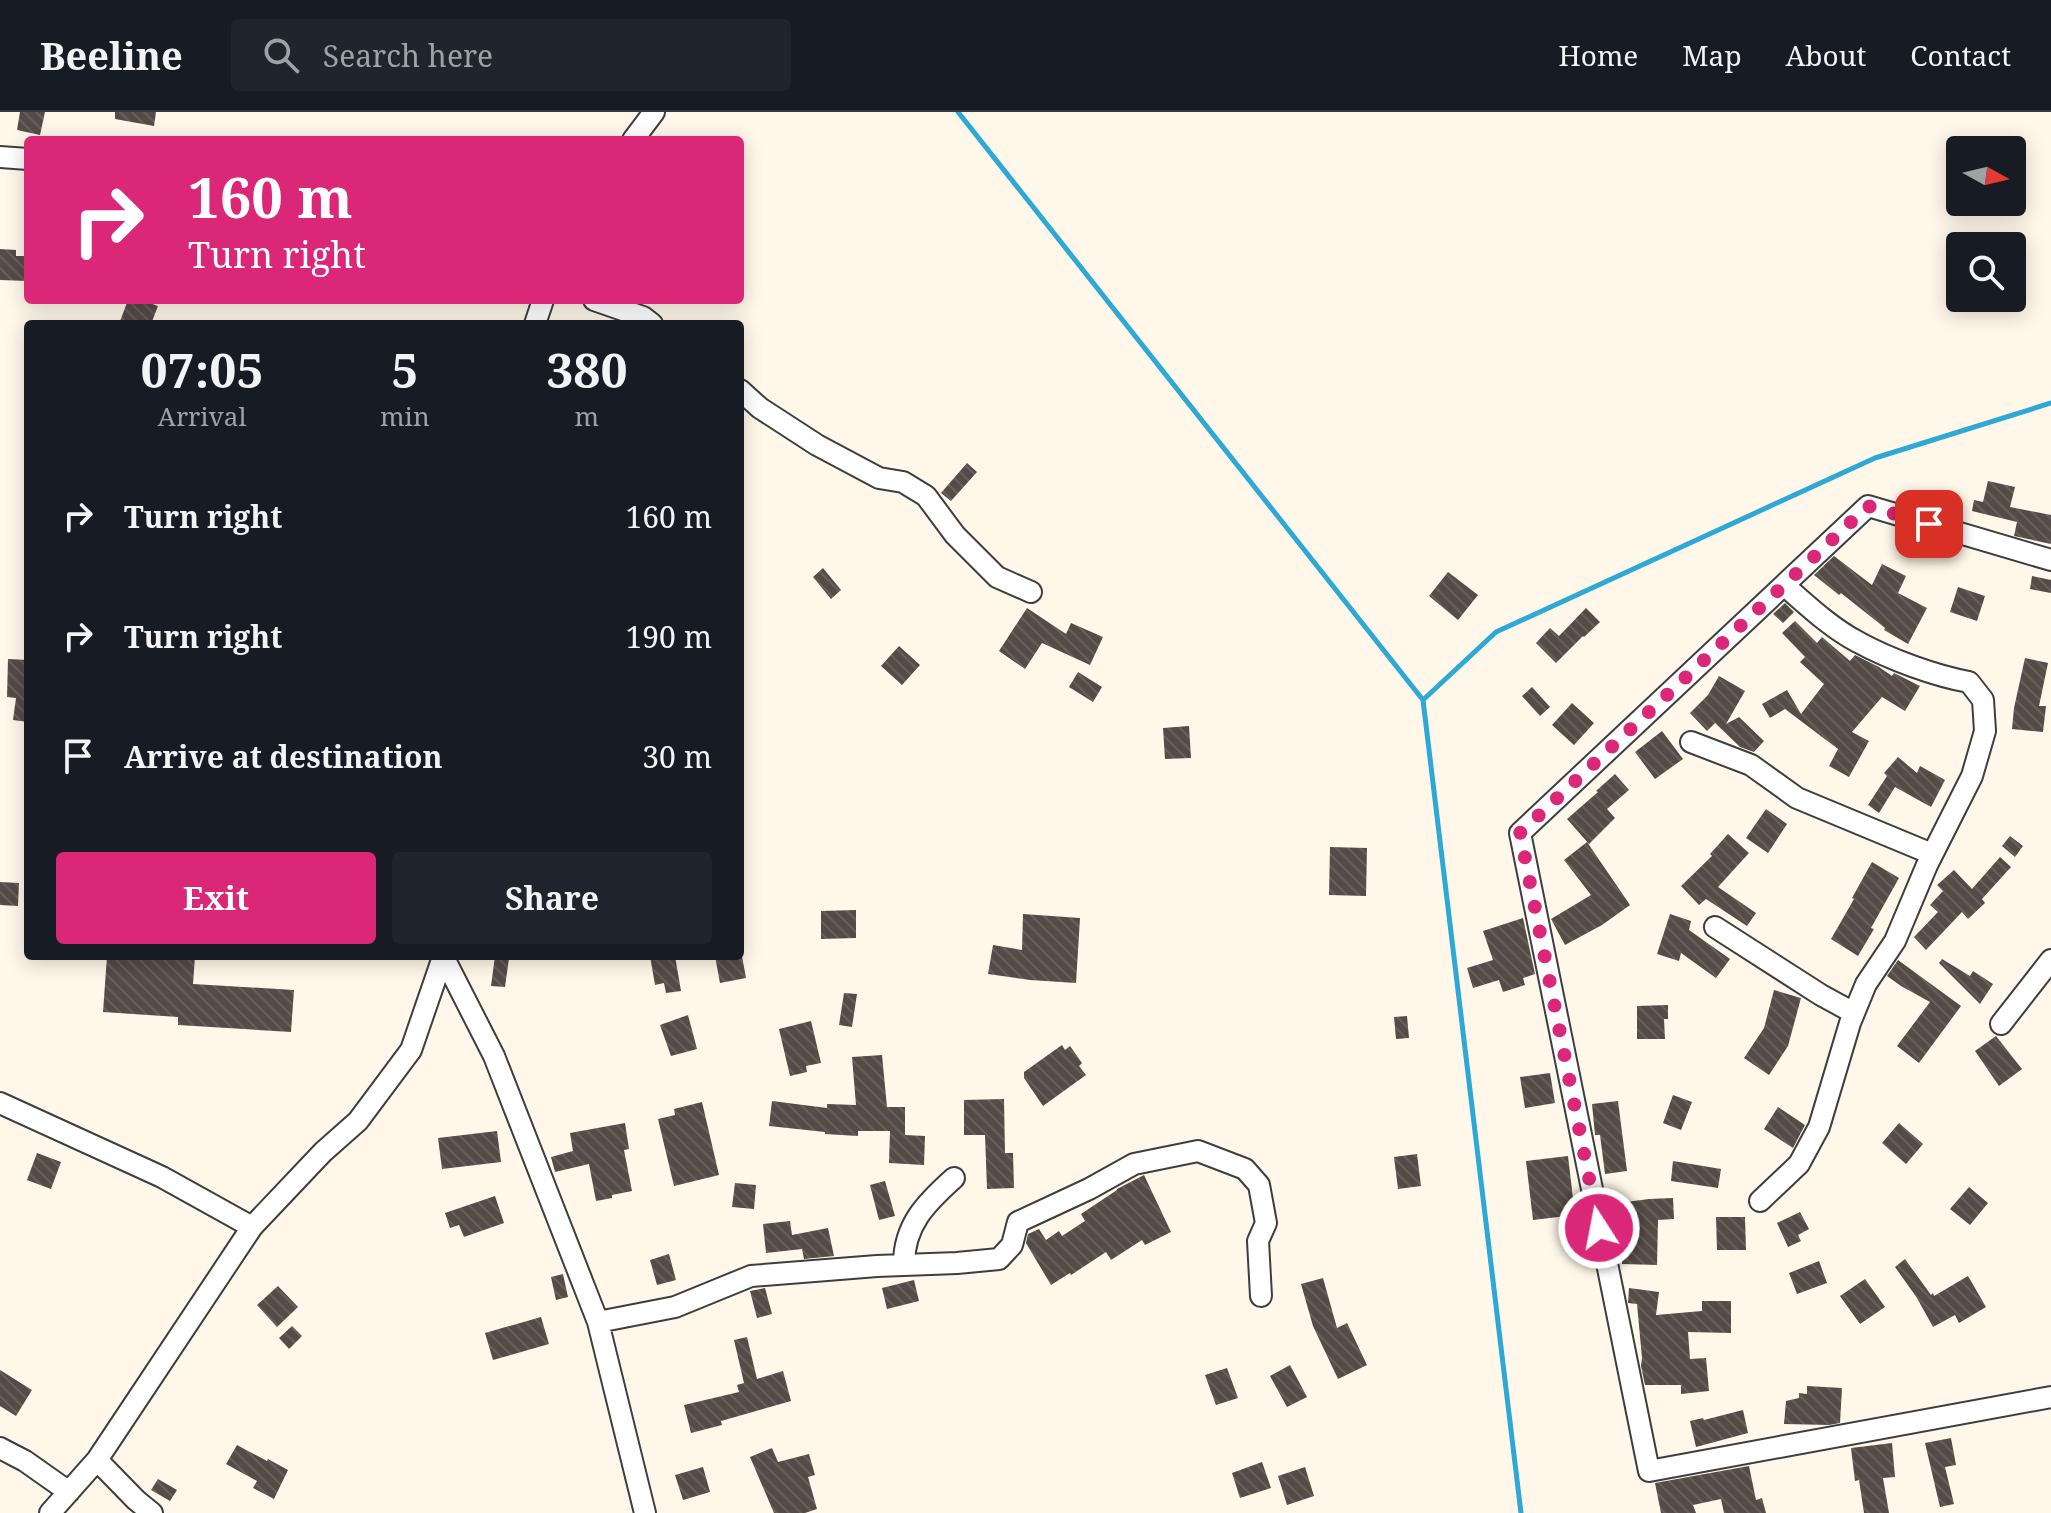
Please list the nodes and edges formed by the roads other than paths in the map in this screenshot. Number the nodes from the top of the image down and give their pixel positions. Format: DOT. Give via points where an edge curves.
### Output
graph roads {
  1 [pos="654,112"];
  2 [pos="636,136"];
  3 [pos="0,157"];
  4 [pos="24,159"];
  5 [pos="606,304"];
  6 [pos="647,320"];
  7 [pos="744,394"];
  8 [pos="2051,560"];
  9 [pos="1784,585"];
  10 [pos="1031,592"];
  11 [pos="1691,742"];
  12 [pos="1932,854"];
  13 [pos="1715,927"];
  14 [pos="442,960"];
  15 [pos="445,960"];
  16 [pos="2051,960"];
  17 [pos="1854,1013"];
  18 [pos="2001,1024"];
  19 [pos="0,1103"];
  20 [pos="954,1178"];
  21 [pos="1760,1201"];
  22 [pos="252,1227"];
  23 [pos="904,1264"];
  24 [pos="1261,1296"];
  25 [pos="598,1322"];
  26 [pos="2051,1397"];
  27 [pos="0,1448"];
  28 [pos="97,1460"];
  29 [pos="69,1492"];
  30 [pos="50,1513"];
  31 [pos="152,1513"];
  32 [pos="645,1513"];
  1 -- 2 [label="street"];
  3 -- 4 [label="street"];
  5 -- 6 [label="street"];
  7 -- 10 [label="street" via="817,445 926,496 997,577"];
  8 -- 9 [label="street" via="1868,506"];
  9 -- 12 [label="street" via="1857,642 1945,678 1969,682 1983,700 1985,731 1972,776"];
  9 -- 26 [label="street" via="1520,833 1649,1471"];
  11 -- 12 [label="street" via="1751,765 1797,798"];
  12 -- 17 [label="street" via="1895,941"];
  13 -- 17 [label="street"];
  14 -- 22 [label="street" via="411,1050 358,1121"];
  15 -- 25 [label="street" via="494,1056"];
  16 -- 18 [label="street"];
  17 -- 21 [label="street" via="1819,1127 1799,1164"];
  19 -- 22 [label="street" via="162,1177"];
  20 -- 23 [label="street" via="930,1199 909,1230"];
  22 -- 28 [label="street"];
  23 -- 24 [label="street" via="999,1259 1012,1245 1018,1222 1134,1164 1198,1151 1245,1169 1259,1185 1266,1223 1258,1241"];
  23 -- 25 [label="street" via="751,1276 675,1307"];
  25 -- 32 [label="street"];
  27 -- 29 [label="street"];
  28 -- 29 [label="street"];
  28 -- 31 [label="street"];
  29 -- 30 [label="street"];
}
